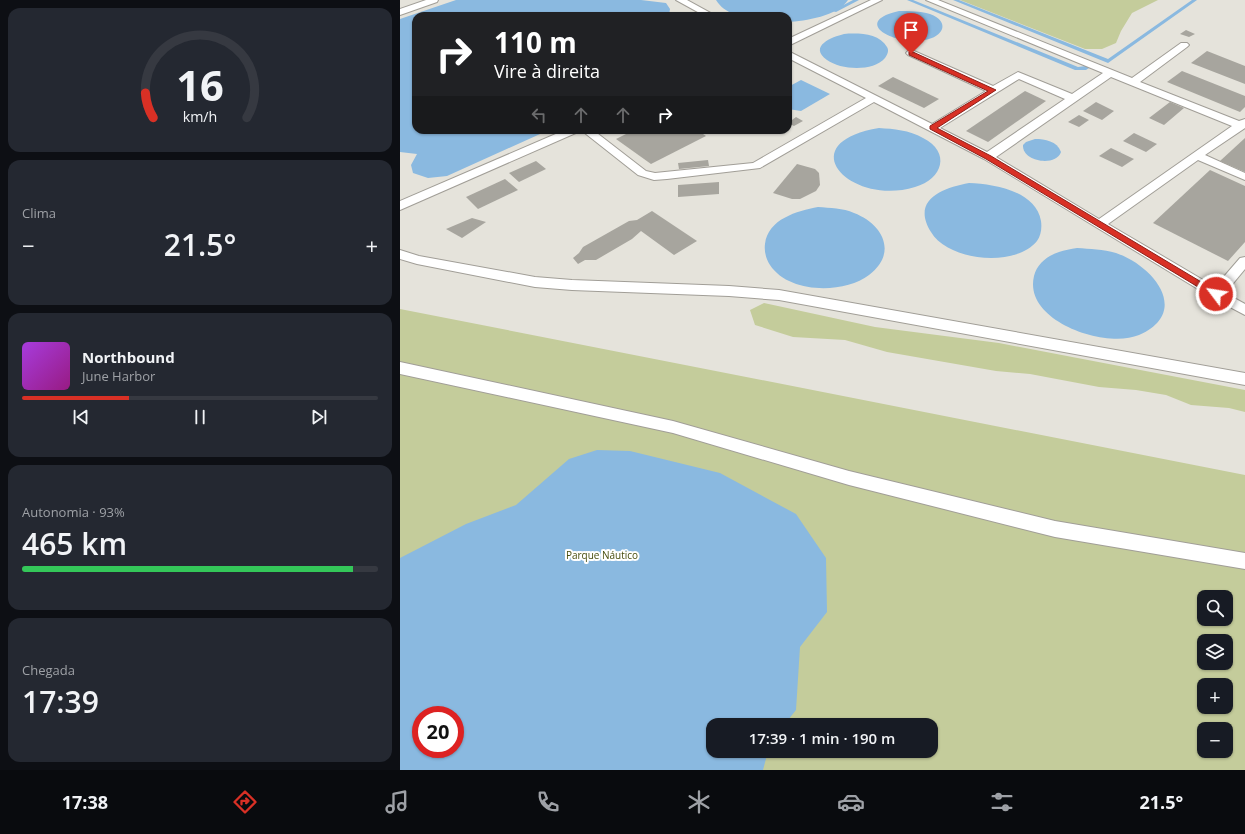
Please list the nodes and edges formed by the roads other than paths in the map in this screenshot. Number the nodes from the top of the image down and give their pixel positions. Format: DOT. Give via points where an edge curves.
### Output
graph roads {
  1 [pos="434,0"];
  2 [pos="680,0"];
  3 [pos="878,0"];
  4 [pos="930,0"];
  5 [pos="400,12"];
  6 [pos="704,12"];
  7 [pos="792,41"];
  8 [pos="1184,45"];
  9 [pos="911,54"];
  10 [pos="792,56"];
  11 [pos="1110,73"];
  12 [pos="1132,82"];
  13 [pos="993,90"];
  14 [pos="874,98"];
  15 [pos="1074,99"];
  16 [pos="1243,124"];
  17 [pos="933,128"];
  18 [pos="565,134"];
  19 [pos="591,134"];
  20 [pos="1197,156"];
  21 [pos="988,157"];
  22 [pos="1245,177"];
  23 [pos="401,205"];
  24 [pos="1100,224"];
  25 [pos="400,254"];
  26 [pos="1245,261"];
  27 [pos="1216,294"];
  28 [pos="1245,310"];
  29 [pos="400,368"];
  30 [pos="1245,379"];
  31 [pos="1245,561"];
  1 -- 5 [label="lane"];
  2 -- 6 [label="lane"];
  3 -- 7 [label="lane"];
  4 -- 11 [label="lane"];
  8 -- 12 [label="lane"];
  9 -- 13 [label="lane"];
  10 -- 14 [label="lane"];
  11 -- 12 [label="lane"];
  11 -- 15 [label="lane"];
  12 -- 16 [label="lane"];
  13 -- 15 [label="lane" via="1018,75"];
  13 -- 17 [label="lane"];
  14 -- 17 [label="lane"];
  14 -- 19 [label="lane" via="756,166 654,177 642,173"];
  15 -- 21 [label="lane"];
  16 -- 20 [label="lane"];
  17 -- 21 [label="lane"];
  18 -- 23 [label="lane"];
  20 -- 22 [label="lane"];
  20 -- 24 [label="lane"];
  21 -- 24 [label="lane"];
  24 -- 27 [label="lane"];
  25 -- 30 [label="lane" via="417,260 535,282 779,295"];
  26 -- 27 [label="lane"];
  27 -- 28 [label="lane"];
  29 -- 31 [label="lane" via="673,427 849,478 1055,528"];
}
